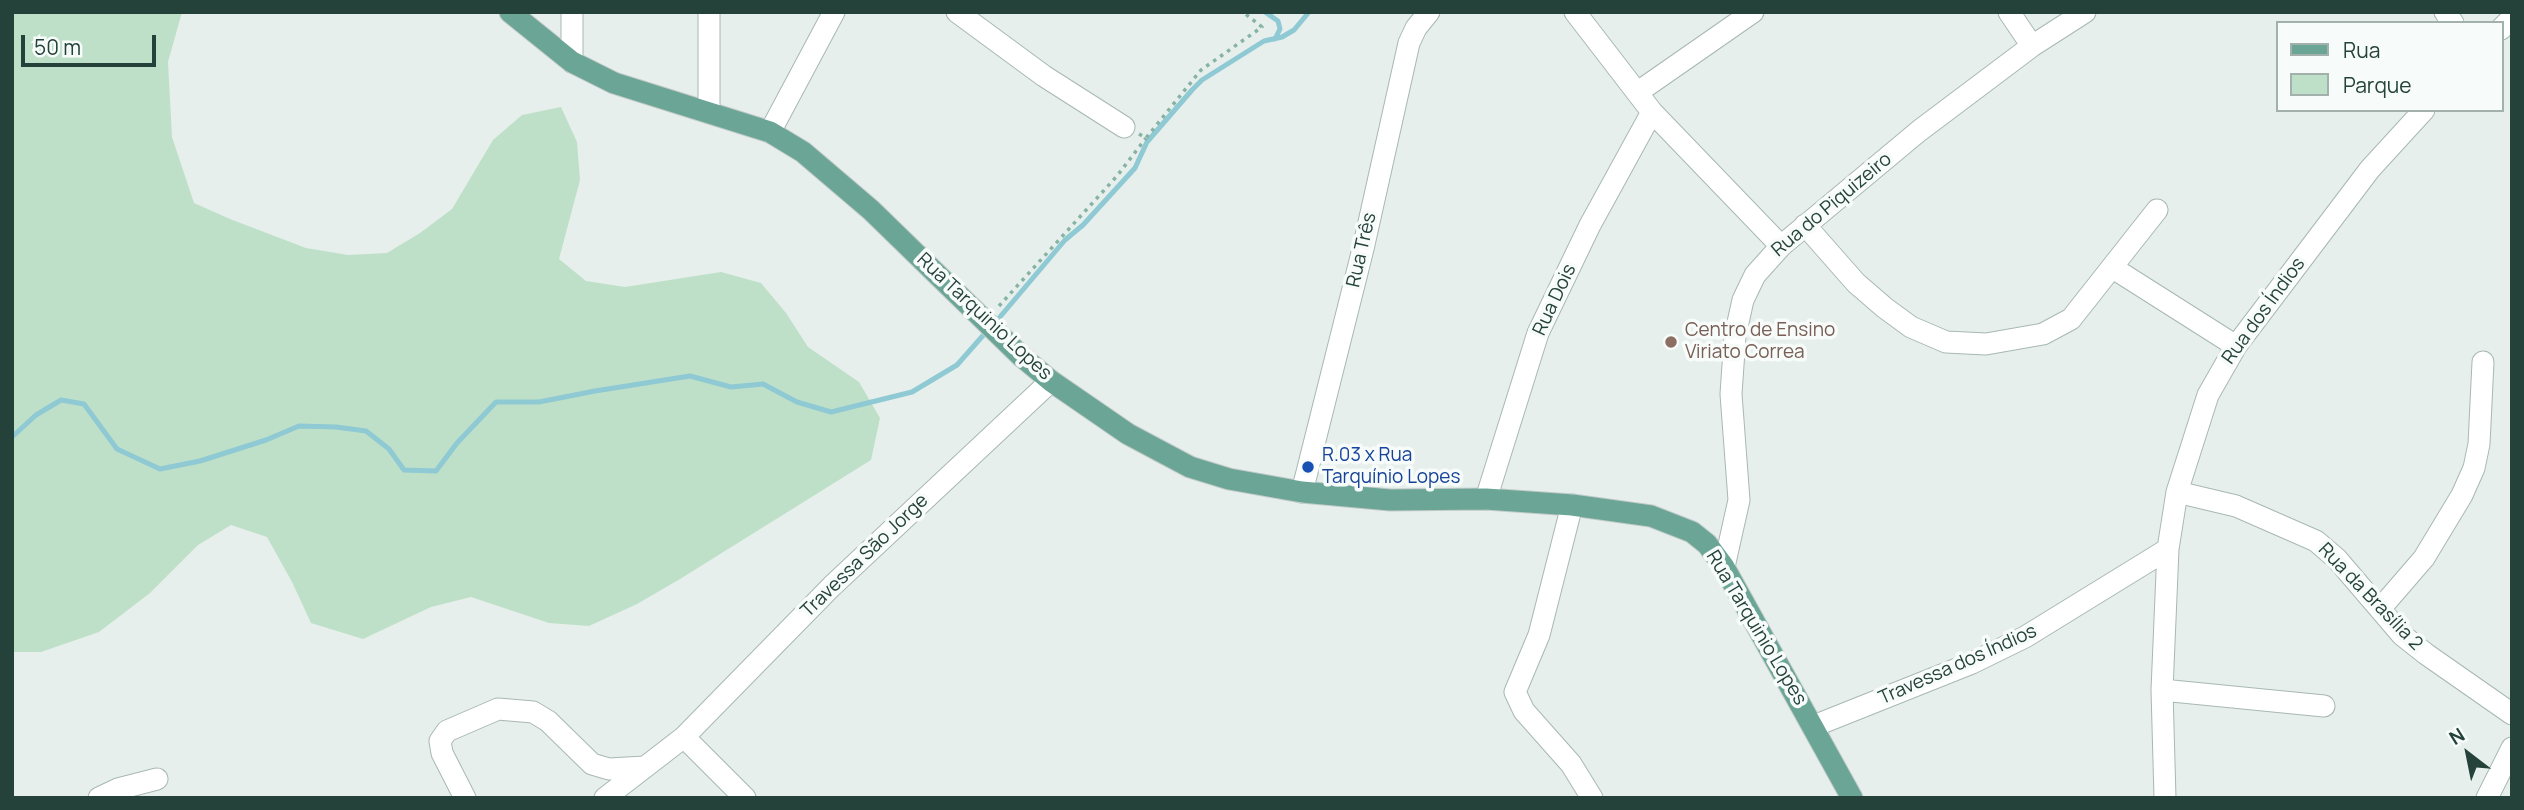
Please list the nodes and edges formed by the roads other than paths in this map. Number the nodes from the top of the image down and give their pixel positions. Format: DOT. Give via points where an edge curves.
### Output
graph roads {
  1 [pos="510,12"];
  2 [pos="572,12"];
  3 [pos="709,12"];
  4 [pos="834,12"];
  5 [pos="957,12"];
  6 [pos="1429,12"];
  7 [pos="1575,12"];
  8 [pos="1753,12"];
  9 [pos="2009,12"];
  10 [pos="2085,12"];
  11 [pos="2032,46"];
  12 [pos="572,62"];
  13 [pos="1638,92"];
  14 [pos="709,112"];
  15 [pos="1652,112"];
  16 [pos="2422,112"];
  17 [pos="1124,127"];
  18 [pos="770,132"];
  19 [pos="2157,210"];
  20 [pos="1805,225"];
  21 [pos="1781,246"];
  22 [pos="2113,268"];
  23 [pos="2236,346"];
  24 [pos="2483,362"];
  25 [pos="1051,381"];
  26 [pos="1303,492"];
  27 [pos="2177,492"];
  28 [pos="1486,499"];
  29 [pos="1572,505"];
  30 [pos="2168,549"];
  31 [pos="1724,567"];
  32 [pos="2380,610"];
  33 [pos="2168,691"];
  34 [pos="2324,706"];
  35 [pos="2512,714"];
  36 [pos="1814,726"];
  37 [pos="684,737"];
  38 [pos="2512,748"];
  39 [pos="647,767"];
  40 [pos="157,779"];
  41 [pos="99,798"];
  42 [pos="465,798"];
  43 [pos="605,798"];
  44 [pos="745,798"];
  45 [pos="1592,798"];
  46 [pos="1852,798"];
  47 [pos="2165,798"];
  48 [pos="2487,798"];
  1 -- 12 [label="main road, Rua Tarquinio Lopes"];
  2 -- 12 [label="street"];
  3 -- 14 [label="street"];
  4 -- 18 [label="street"];
  5 -- 17 [label="street"];
  6 -- 26 [label="street, Rua Três" via="1409,43"];
  7 -- 13 [label="street"];
  8 -- 13 [label="street"];
  9 -- 11 [label="street"];
  10 -- 11 [label="street, Rua do Piquizeiro"];
  11 -- 20 [label="street, Rua do Piquizeiro"];
  12 -- 14 [label="main road, Rua Tarquinio Lopes" via="614,83"];
  13 -- 15 [label="street"];
  14 -- 18 [label="main road, Rua Tarquinio Lopes"];
  15 -- 21 [label="street"];
  15 -- 28 [label="street, Rua Dois" via="1538,333"];
  16 -- 23 [label="street, Rua dos Índios" via="2370,169"];
  18 -- 25 [label="main road, Rua Tarquinio Lopes" via="803,152 853,194"];
  19 -- 22 [label="street"];
  20 -- 21 [label="street, Rua do Piquizeiro"];
  20 -- 22 [label="street" via="1856,283 1885,308 1910,327 1946,342 1986,344 2043,334 2071,318"];
  21 -- 31 [label="street, Rua do Piquizeiro" via="1755,275 1743,300 1735,336 1731,394 1739,500"];
  22 -- 23 [label="street"];
  23 -- 27 [label="street, Rua dos Índios" via="2208,395"];
  24 -- 32 [label="street" via="2474,468 2424,558"];
  25 -- 26 [label="main road, Rua Tarquinio Lopes" via="1128,434 1190,467"];
  25 -- 37 [label="street, Travessa São Jorge" via="832,586"];
  26 -- 28 [label="main road, Rua Tarquinio Lopes" via="1390,500"];
  27 -- 30 [label="street, Rua dos Índios"];
  27 -- 32 [label="street, Rua da Brasília 2" via="2236,506 2316,541"];
  28 -- 29 [label="main road, Rua Tarquinio Lopes"];
  29 -- 31 [label="main road, Rua Tarquinio Lopes" via="1651,516 1673,524 1707,544"];
  29 -- 45 [label="street" via="1539,635 1515,692 1524,711 1571,764"];
  30 -- 33 [label="street, Rua dos Índios"];
  30 -- 36 [label="street, Travessa dos Índios" via="2025,637"];
  31 -- 36 [label="main road, Rua Tarquinio Lopes"];
  32 -- 35 [label="street, Rua da Brasília 2" via="2426,654"];
  33 -- 34 [label="street"];
  33 -- 47 [label="street, Rua dos Índios"];
  36 -- 46 [label="main road, Rua Tarquinio Lopes"];
  37 -- 39 [label="street, Travessa São Jorge"];
  37 -- 44 [label="street"];
  38 -- 48 [label="street"];
  39 -- 42 [label="street" via="609,769 592,764 533,712 498,709 447,731 440,741"];
  39 -- 43 [label="street, Travessa São Jorge"];
  40 -- 41 [label="street"];
}
